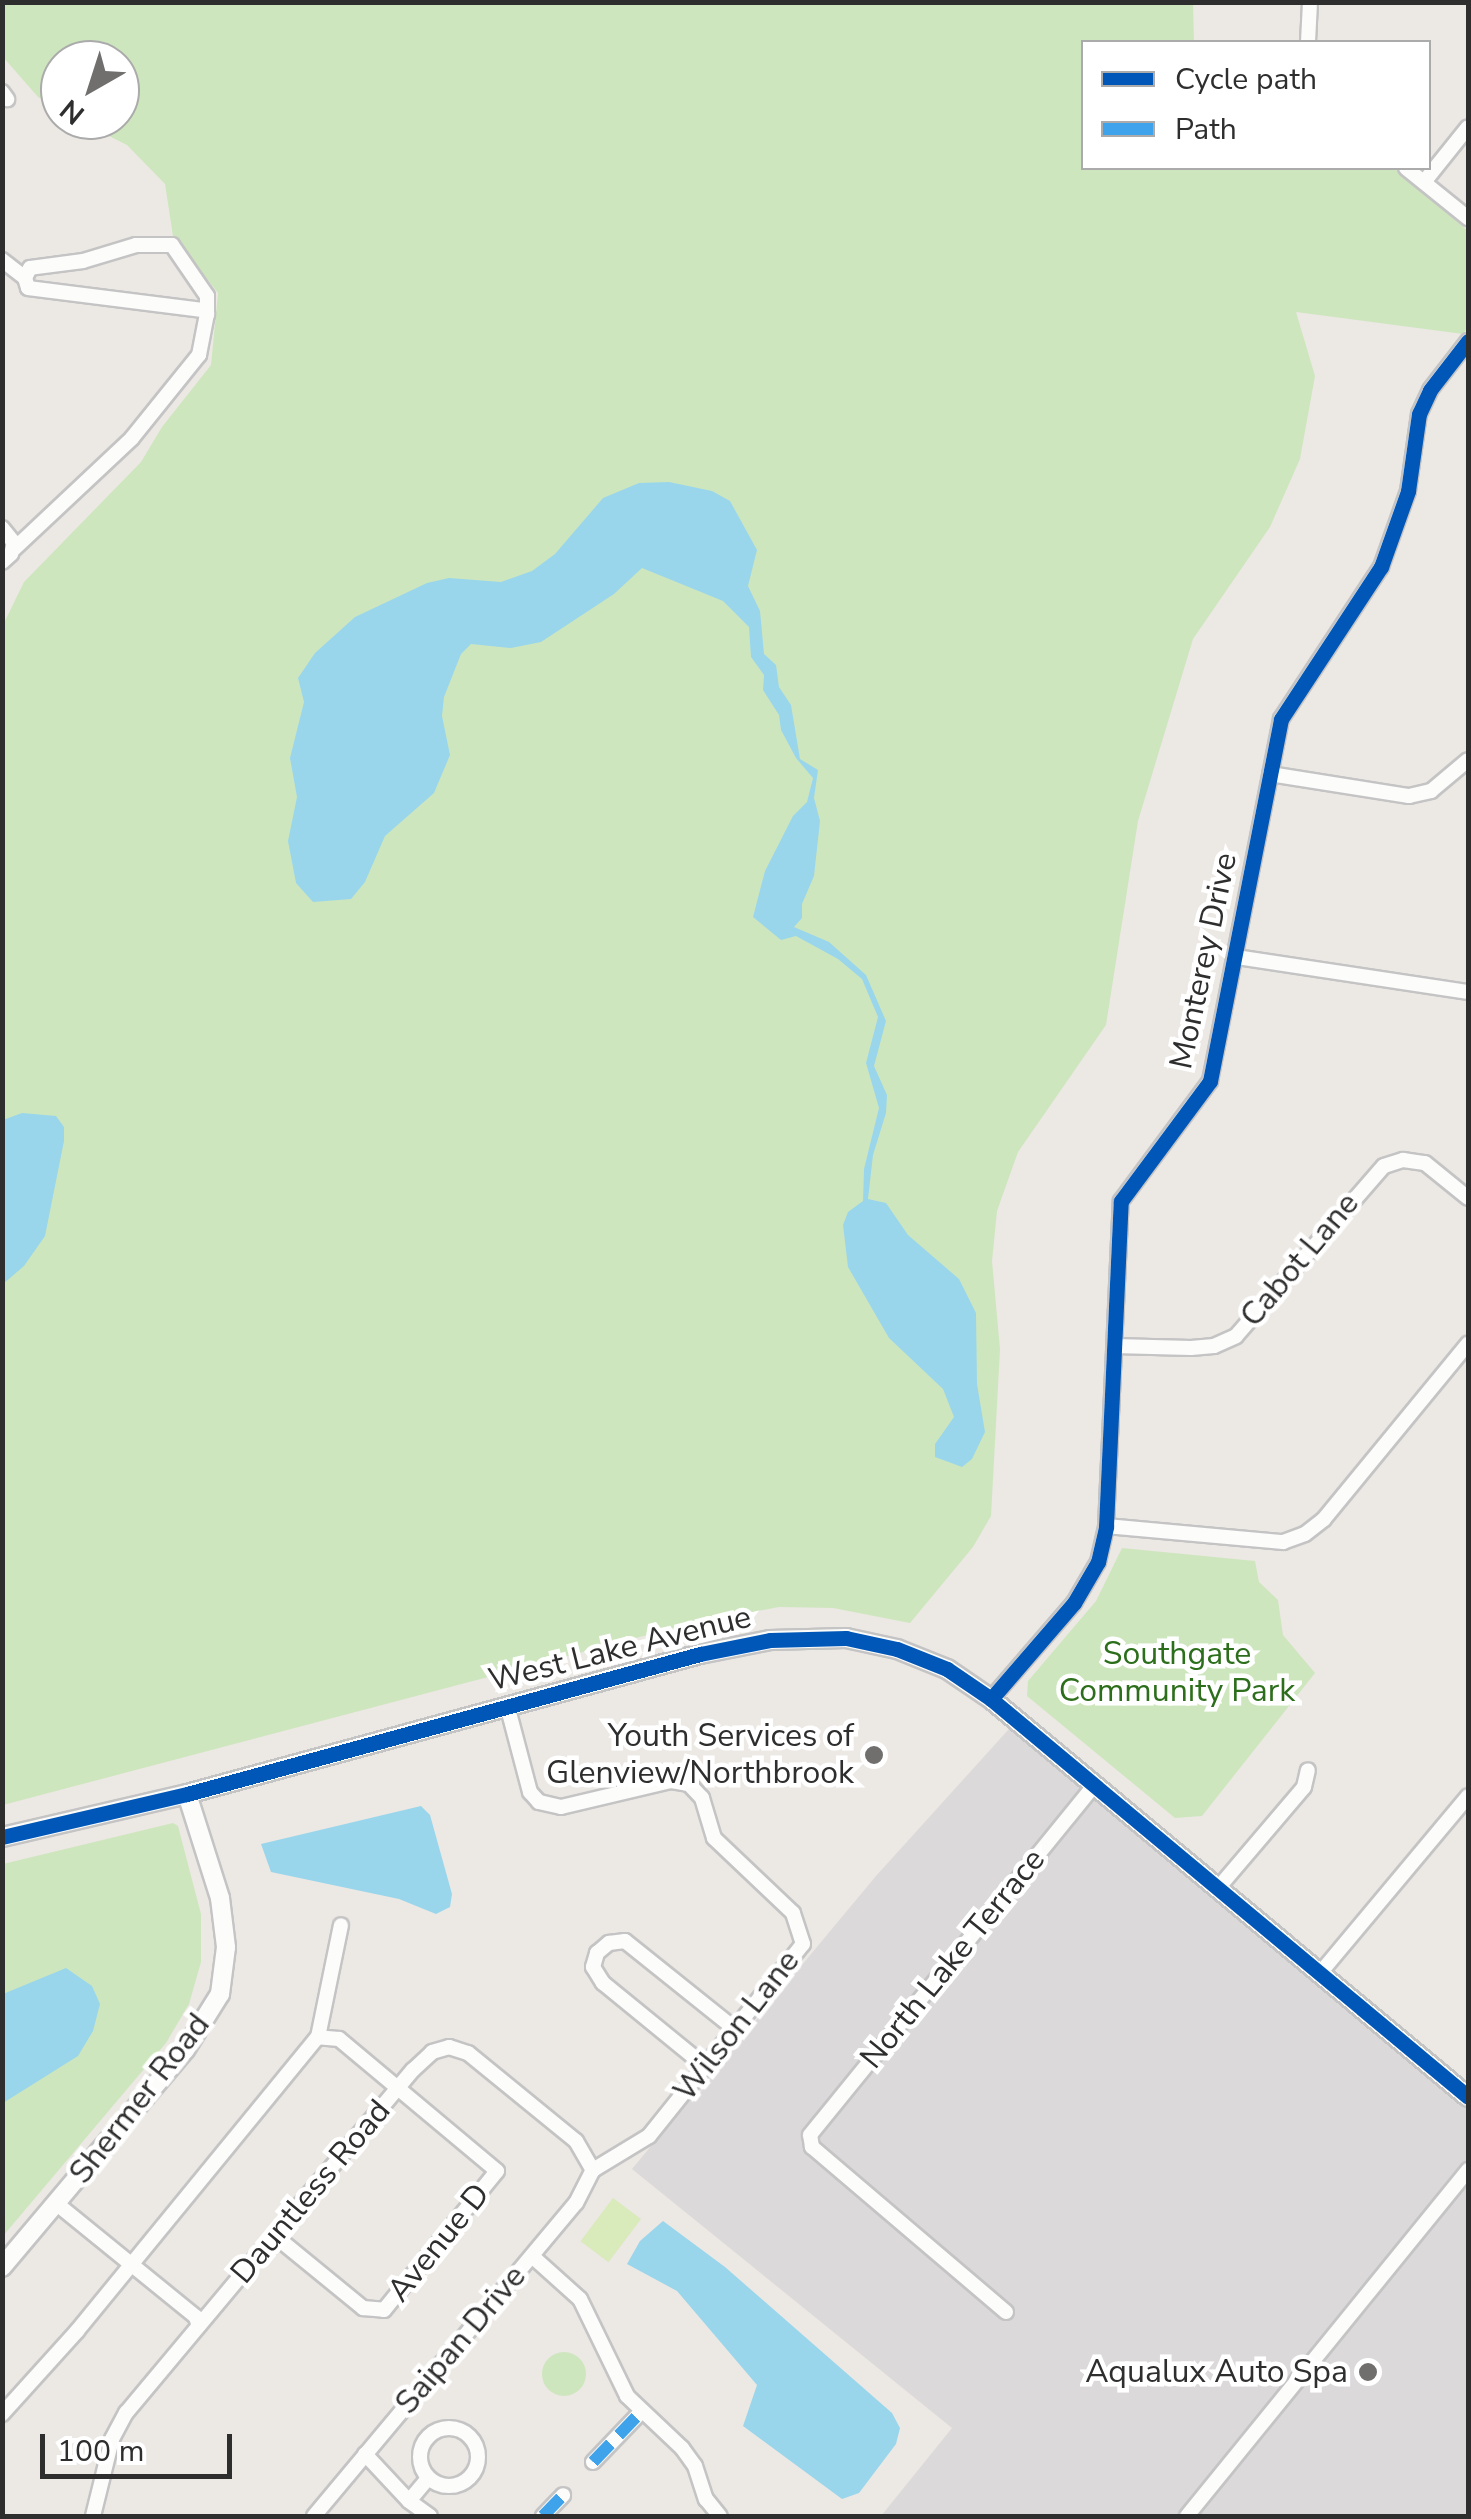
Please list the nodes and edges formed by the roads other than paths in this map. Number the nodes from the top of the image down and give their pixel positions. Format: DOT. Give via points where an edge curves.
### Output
graph roads {
  1 [pos="1310,2"];
  2 [pos="1308,40"];
  3 [pos="1468,128"];
  4 [pos="1409,170"];
  5 [pos="1424,182"];
  6 [pos="1468,218"];
  7 [pos="2,260"];
  8 [pos="25,278"];
  9 [pos="207,314"];
  10 [pos="1468,340"];
  11 [pos="2,528"];
  12 [pos="14,549"];
  13 [pos="2,562"];
  14 [pos="1468,760"];
  15 [pos="1270,774"];
  16 [pos="1236,957"];
  17 [pos="1468,992"];
  18 [pos="1468,1198"];
  19 [pos="1468,1344"];
  20 [pos="1114,1346"];
  21 [pos="1106,1526"];
  22 [pos="991,1699"];
  23 [pos="507,1705"];
  24 [pos="1308,1770"];
  25 [pos="1095,1784"];
  26 [pos="187,1794"];
  27 [pos="1468,1796"];
  28 [pos="2,1837"];
  29 [pos="1220,1887"];
  30 [pos="341,1925"];
  31 [pos="1321,1972"];
  32 [pos="736,2030"];
  33 [pos="318,2037"];
  34 [pos="706,2067"];
  35 [pos="398,2088"];
  36 [pos="1468,2097"];
  37 [pos="593,2170"];
  38 [pos="1468,2170"];
  39 [pos="57,2204"];
  40 [pos="275,2236"];
  41 [pos="532,2256"];
  42 [pos="132,2265"];
  43 [pos="2,2268"];
  44 [pos="1006,2312"];
  45 [pos="199,2326"];
  46 [pos="640,2413"];
  47 [pos="2,2414"];
  48 [pos="364,2454"];
  49 [pos="593,2462"];
  50 [pos="428,2478"];
  51 [pos="562,2495"];
  52 [pos="409,2501"];
  53 [pos="93,2516"];
  54 [pos="314,2516"];
  55 [pos="430,2516"];
  56 [pos="543,2516"];
  57 [pos="720,2516"];
  58 [pos="1187,2516"];
  1 -- 2 [label="street"];
  3 -- 5 [label="street"];
  4 -- 5 [label="street"];
  5 -- 6 [label="street"];
  7 -- 8 [label="street"];
  8 -- 9 [label="street" via="28,288"];
  8 -- 9 [label="street" via="30,268 136,244 172,244 207,296"];
  9 -- 12 [label="street" via="198,354 132,438"];
  10 -- 15 [label="street, Monterey Drive" via="1419,414 1408,491 1381,567 1290,702"];
  11 -- 12 [label="street"];
  12 -- 13 [label="street"];
  14 -- 15 [label="street" via="1431,791 1408,796"];
  15 -- 16 [label="street, Monterey Drive"];
  16 -- 17 [label="street"];
  16 -- 20 [label="street, Monterey Drive" via="1210,1081 1121,1201"];
  18 -- 20 [label="street, Cabot Lane" via="1424,1164 1403,1160 1384,1166 1236,1336 1190,1348"];
  19 -- 21 [label="street" via="1306,1534 1273,1542"];
  20 -- 21 [label="street, Monterey Drive"];
  21 -- 22 [label="street, Monterey Drive" via="1098,1562 1074,1604"];
  22 -- 23 [label="street, West Lake Avenue" via="947,1668 846,1638 752,1643"];
  22 -- 25 [label="street, West Lake Avenue"];
  23 -- 26 [label="street, West Lake Avenue"];
  23 -- 32 [label="street, Wilson Lane" via="530,1792 539,1802 561,1807 682,1780 702,1798 721,1848 793,1913 803,1934 799,1954"];
  24 -- 29 [label="street" via="1304,1788"];
  25 -- 29 [label="street, West Lake Avenue"];
  25 -- 44 [label="street, North Lake Terrace" via="810,2135 815,2150"];
  26 -- 28 [label="street, West Lake Avenue"];
  26 -- 39 [label="street, Shermer Road" via="220,1898 226,1947 220,1994 185,2050"];
  27 -- 31 [label="street"];
  29 -- 31 [label="street, West Lake Avenue"];
  30 -- 33 [label="street"];
  31 -- 36 [label="street, West Lake Avenue"];
  32 -- 34 [label="street, Wilson Lane"];
  32 -- 34 [label="street" via="625,1941 597,1953 593,1967 602,1983"];
  33 -- 35 [label="street" via="339,2040"];
  33 -- 42 [label="street"];
  34 -- 37 [label="street, Wilson Lane" via="648,2136"];
  35 -- 37 [label="street, Dauntless Road" via="432,2052 463,2050 576,2141"];
  35 -- 40 [label="street, Dauntless Road"];
  35 -- 40 [label="street, Avenue D" via="497,2171 384,2310 363,2308"];
  37 -- 41 [label="street, Saipan Drive" via="576,2203"];
  38 -- 58 [label="street"];
  39 -- 42 [label="street"];
  39 -- 43 [label="street, Shermer Road"];
  40 -- 45 [label="street, Dauntless Road"];
  41 -- 46 [label="street" via="580,2299"];
  41 -- 48 [label="street, Saipan Drive"];
  42 -- 45 [label="street"];
  42 -- 47 [label="street"];
  45 -- 53 [label="street, Dauntless Road" via="126,2413 112,2439"];
  46 -- 49 [label="street"];
  46 -- 57 [label="street" via="696,2466 706,2499"];
  48 -- 52 [label="street"];
  48 -- 54 [label="street, Saipan Drive"];
  50 -- 50 [label="street" via="451,2486 471,2476 478,2455 468,2436 447,2428 428,2438 420,2458"];
  50 -- 52 [label="street"];
  51 -- 56 [label="street"];
  52 -- 55 [label="street"];
}
